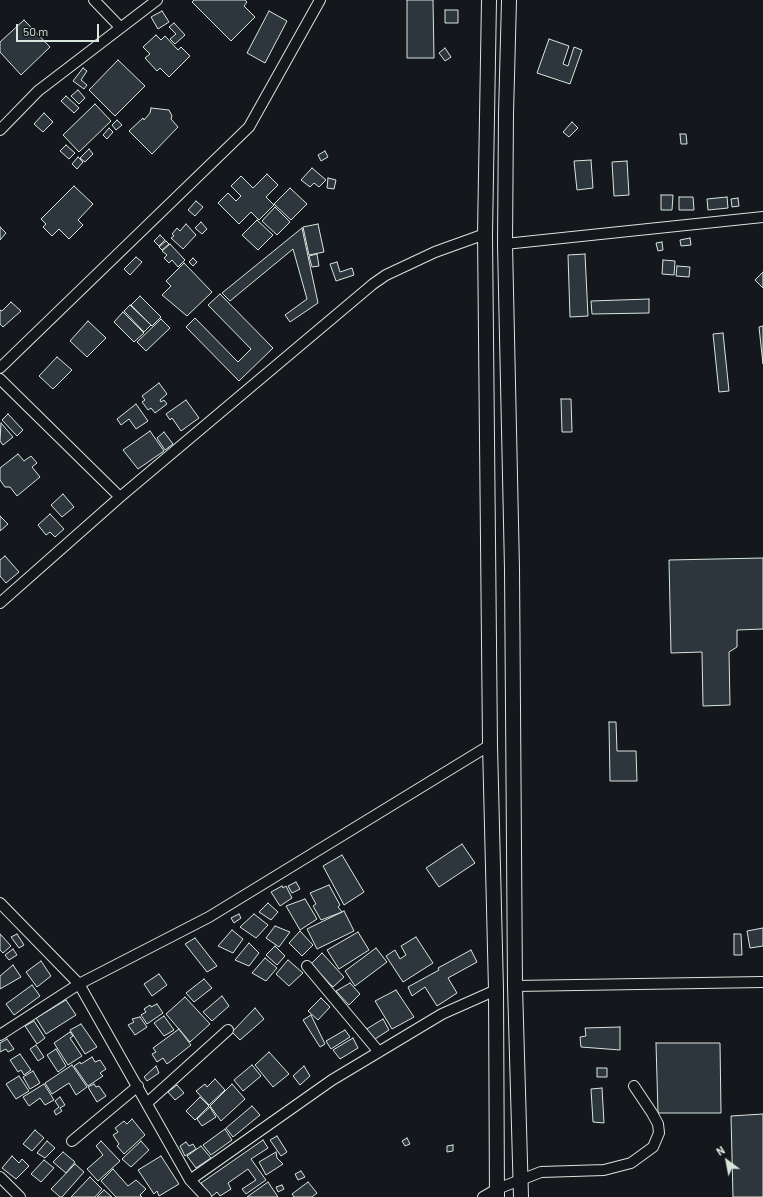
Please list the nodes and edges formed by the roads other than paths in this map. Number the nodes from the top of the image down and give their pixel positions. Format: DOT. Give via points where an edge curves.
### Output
graph roads {
  1 [pos="94,0"];
  2 [pos="157,0"];
  3 [pos="320,0"];
  4 [pos="489,0"];
  5 [pos="509,0"];
  6 [pos="120,27"];
  7 [pos="0,130"];
  8 [pos="763,217"];
  9 [pos="485,234"];
  10 [pos="505,244"];
  11 [pos="0,368"];
  12 [pos="0,380"];
  13 [pos="120,497"];
  14 [pos="0,603"];
  15 [pos="490,745"];
  16 [pos="0,903"];
  17 [pos="307,966"];
  18 [pos="763,982"];
  19 [pos="79,984"];
  20 [pos="515,986"];
  21 [pos="496,990"];
  22 [pos="228,1030"];
  23 [pos="0,1035"];
  24 [pos="378,1052"];
  25 [pos="138,1086"];
  26 [pos="634,1086"];
  27 [pos="146,1102"];
  28 [pos="72,1141"];
  29 [pos="0,1177"];
  30 [pos="190,1180"];
  31 [pos="520,1180"];
  32 [pos="497,1193"];
  33 [pos="20,1197"];
  34 [pos="206,1197"];
  35 [pos="483,1197"];
  36 [pos="521,1197"];
  1 -- 6 [label="street"];
  2 -- 6 [label="street"];
  3 -- 11 [label="street" via="249,127"];
  4 -- 9 [label="main road"];
  5 -- 10 [label="main road"];
  6 -- 7 [label="street" via="38,91"];
  8 -- 10 [label="street"];
  9 -- 13 [label="street" via="436,252 386,275 373,284"];
  9 -- 15 [label="main road"];
  10 -- 20 [label="main road" via="512,560"];
  12 -- 13 [label="street"];
  13 -- 14 [label="street"];
  15 -- 19 [label="street" via="209,917"];
  15 -- 21 [label="main road"];
  16 -- 19 [label="street"];
  17 -- 24 [label="street"];
  18 -- 20 [label="street"];
  19 -- 23 [label="street"];
  19 -- 25 [label="street"];
  20 -- 31 [label="main road"];
  21 -- 24 [label="street" via="442,1014"];
  21 -- 32 [label="main road"];
  22 -- 27 [label="street"];
  24 -- 30 [label="street" via="332,1080"];
  25 -- 27 [label="street"];
  25 -- 28 [label="street"];
  26 -- 31 [label="street" via="658,1124 659,1133 653,1146 631,1163 604,1170 541,1172"];
  27 -- 30 [label="street"];
  29 -- 33 [label="street"];
  30 -- 34 [label="street"];
  31 -- 32 [label="street"];
  31 -- 36 [label="main road"];
  32 -- 35 [label="street"];
}
